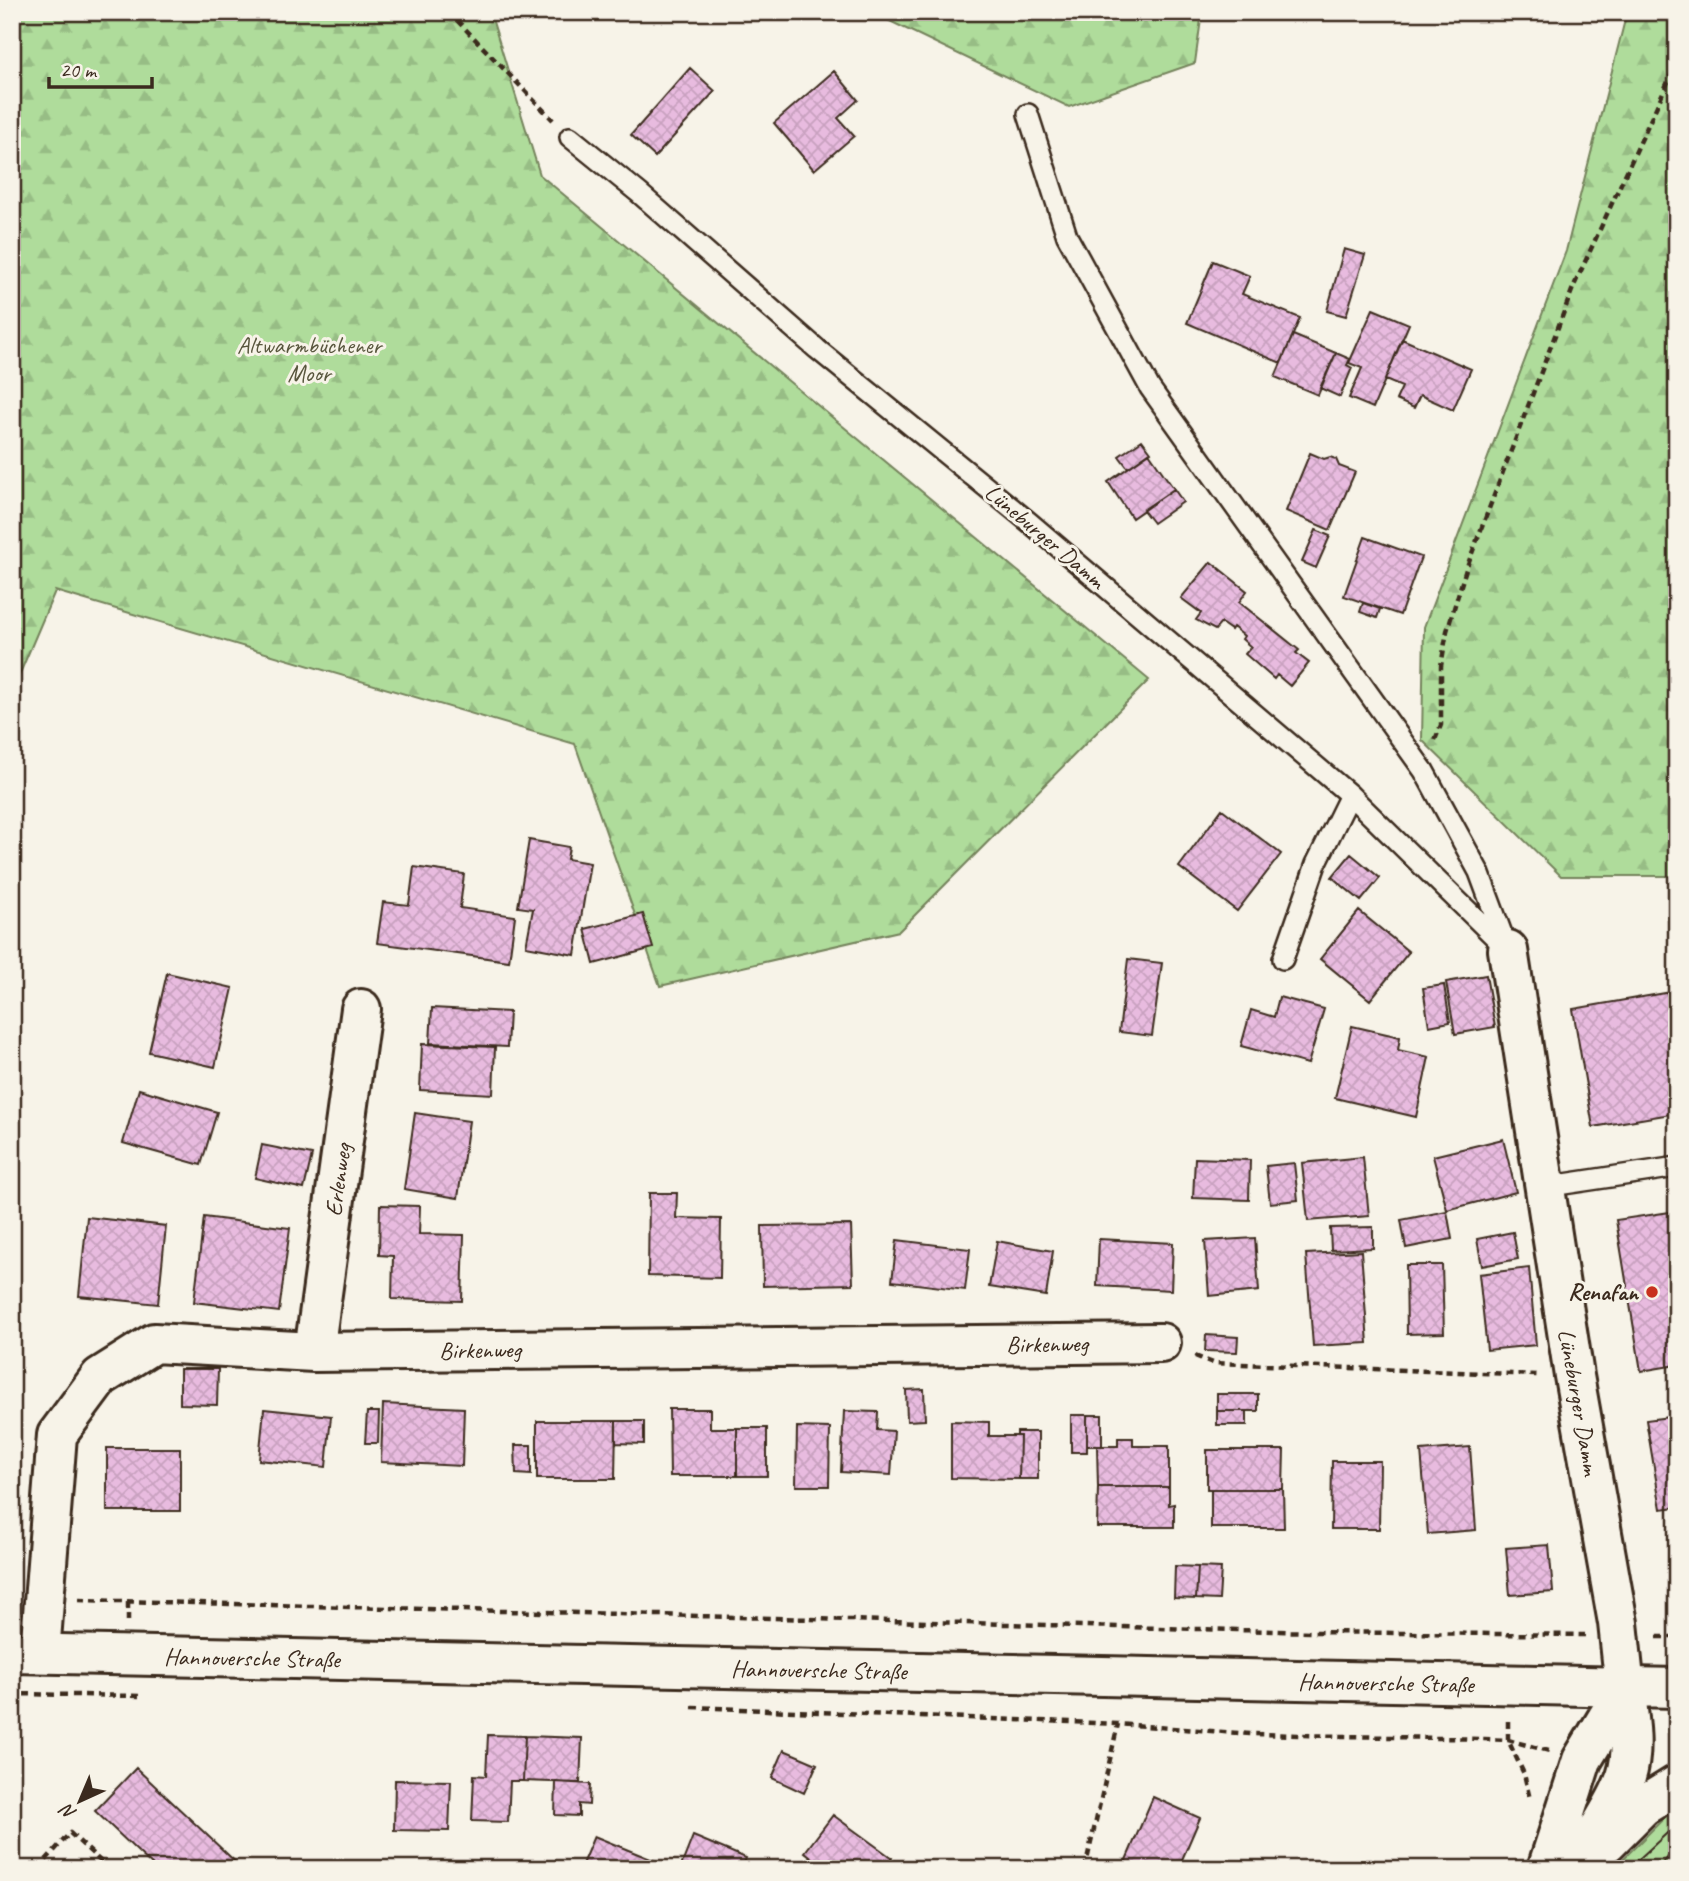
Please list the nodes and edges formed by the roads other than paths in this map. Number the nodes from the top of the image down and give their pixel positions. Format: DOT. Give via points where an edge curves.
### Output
graph roads {
  1 [pos="1028,114"];
  2 [pos="570,136"];
  3 [pos="1350,795"];
  4 [pos="1508,950"];
  5 [pos="1283,959"];
  6 [pos="361,1009"];
  7 [pos="1677,1167"];
  8 [pos="1544,1187"];
  9 [pos="1161,1343"];
  10 [pos="314,1352"];
  11 [pos="26,1653"];
  12 [pos="1677,1688"];
  13 [pos="1625,1689"];
  14 [pos="1677,1712"];
  15 [pos="1677,1784"];
  16 [pos="1547,1869"];
  17 [pos="1576,1869"];
  18 [pos="1581,1869"];
  1 -- 4 [label="lane, Lüneburger Damm" via="1067,236 1150,388 1424,771 1479,872"];
  2 -- 3 [label="lane, Lüneburger Damm"];
  3 -- 4 [label="lane, Lüneburger Damm"];
  3 -- 5 [label="lane" via="1316,864"];
  4 -- 8 [label="street, Lüneburger Damm"];
  6 -- 10 [label="street, Erlenweg"];
  7 -- 8 [label="lane"];
  8 -- 13 [label="street, Lüneburger Damm" via="1620,1636"];
  9 -- 10 [label="street, Birkenweg"];
  10 -- 11 [label="street, Birkenweg" via="154,1343 100,1377 57,1435 44,1599"];
  11 -- 13 [label="street, Hannoversche Straße"];
  12 -- 13 [label="street, Hannoversche Straße"];
  13 -- 14 [label="street, Hannoversche Straße"];
  13 -- 16 [label="street" via="1582,1759"];
  13 -- 17 [label="street, Lüneburger Damm" via="1631,1731 1627,1773"];
  15 -- 18 [label="street" via="1643,1805"];
}
